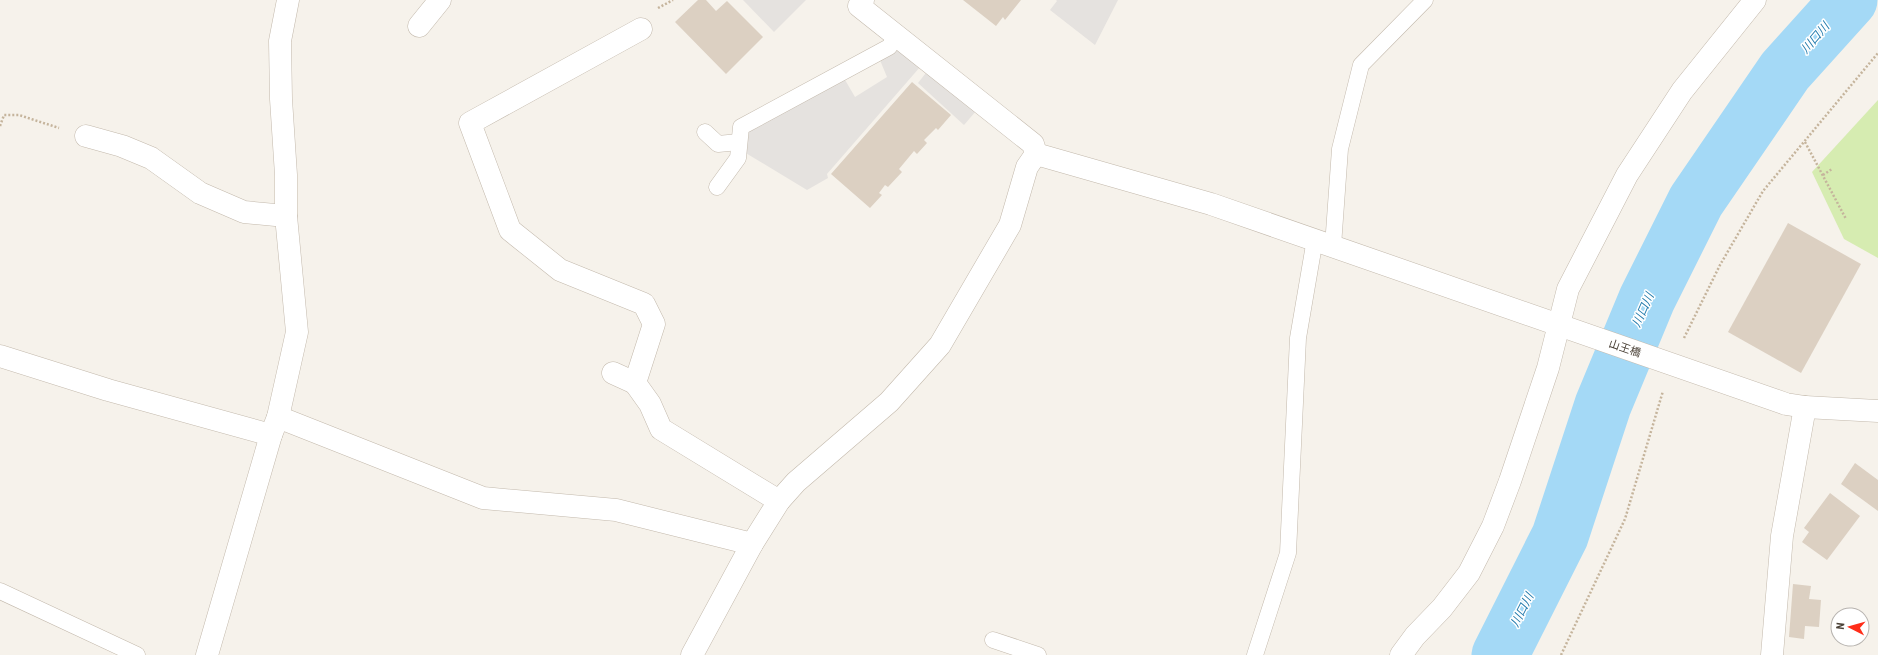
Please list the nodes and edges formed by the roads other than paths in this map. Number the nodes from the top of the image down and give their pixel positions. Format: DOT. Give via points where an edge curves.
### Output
graph roads {
  1 [pos="288,0"];
  2 [pos="440,0"];
  3 [pos="1425,0"];
  4 [pos="1755,0"];
  5 [pos="856,2"];
  6 [pos="419,26"];
  7 [pos="641,29"];
  8 [pos="897,36"];
  9 [pos="705,132"];
  10 [pos="86,136"];
  11 [pos="739,142"];
  12 [pos="1036,154"];
  13 [pos="716,187"];
  14 [pos="286,216"];
  15 [pos="1324,243"];
  16 [pos="1558,324"];
  17 [pos="0,356"];
  18 [pos="614,373"];
  19 [pos="635,383"];
  20 [pos="1805,407"];
  21 [pos="1878,412"];
  22 [pos="274,426"];
  23 [pos="779,501"];
  24 [pos="752,544"];
  25 [pos="0,592"];
  26 [pos="993,640"];
  27 [pos="137,655"];
  28 [pos="207,655"];
  29 [pos="692,655"];
  30 [pos="1038,655"];
  31 [pos="1255,655"];
  32 [pos="1401,655"];
  33 [pos="1772,655"];
  1 -- 14 [label="street" via="280,41"];
  2 -- 6 [label="street"];
  3 -- 15 [label="lane" via="1361,65 1340,149"];
  4 -- 16 [label="street" via="1682,91 1627,175 1568,289"];
  5 -- 8 [label="street"];
  7 -- 19 [label="street" via="470,123 510,230 560,270 644,304 654,324"];
  8 -- 11 [label="lane" via="889,47 741,127"];
  8 -- 12 [label="street" via="1033,144"];
  9 -- 11 [label="lane" via="718,144"];
  10 -- 14 [label="street" via="122,146 151,158 200,193 244,212"];
  11 -- 13 [label="lane" via="738,158"];
  12 -- 15 [label="street, 山王橋" via="1211,204"];
  12 -- 23 [label="street" via="1027,167 1010,225 940,346 889,402 796,482"];
  14 -- 22 [label="street" via="298,332"];
  15 -- 16 [label="street, 山王橋"];
  15 -- 31 [label="lane" via="1298,338 1288,553"];
  16 -- 20 [label="street, 山王橋" via="1786,404"];
  16 -- 32 [label="street" via="1548,368 1493,526 1469,572"];
  17 -- 22 [label="street" via="108,390"];
  18 -- 19 [label="street"];
  19 -- 23 [label="street" via="650,404 661,429"];
  20 -- 21 [label="street, 山王橋"];
  20 -- 33 [label="street" via="1782,536"];
  22 -- 24 [label="street" via="483,498 616,510"];
  22 -- 28 [label="street"];
  23 -- 24 [label="street"];
  24 -- 29 [label="street"];
  25 -- 27 [label="lane"];
  26 -- 30 [label="lane"];
}
